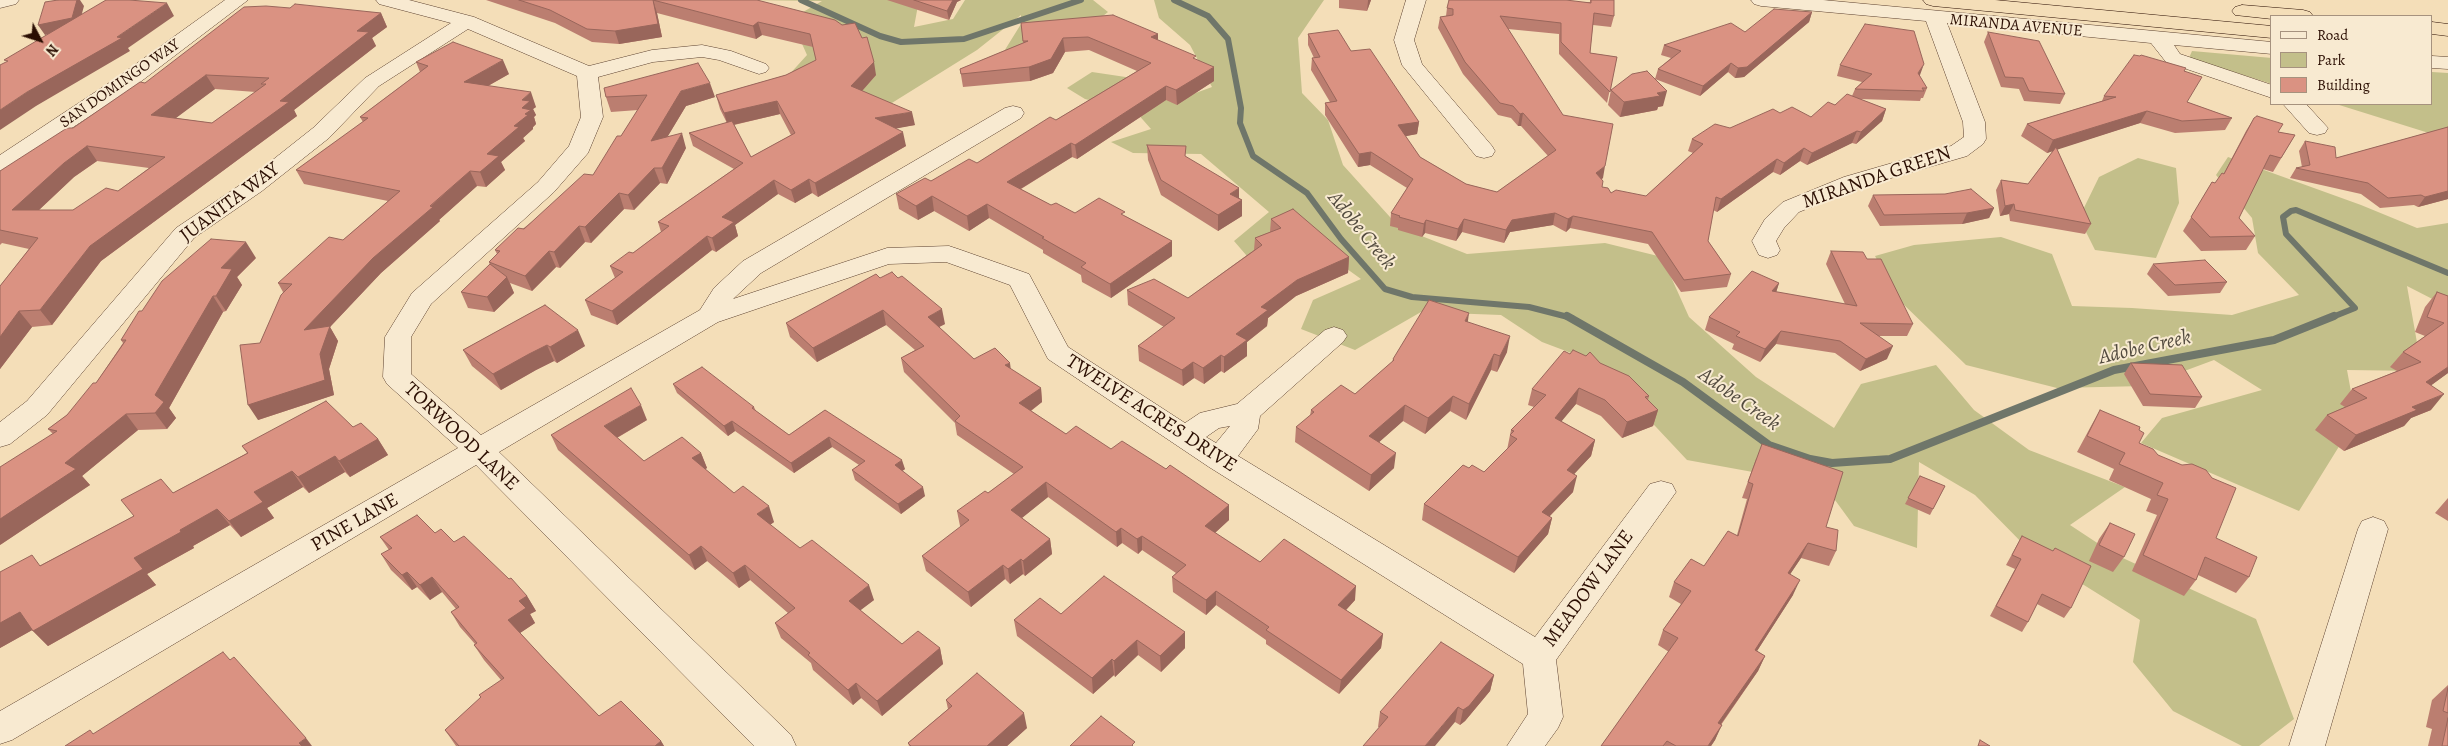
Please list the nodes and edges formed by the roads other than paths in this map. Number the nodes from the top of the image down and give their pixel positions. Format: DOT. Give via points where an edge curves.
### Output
graph roads {
  1 [pos="9,0"];
  2 [pos="238,0"];
  3 [pos="386,0"];
  4 [pos="1416,0"];
  5 [pos="1762,0"];
  6 [pos="2125,0"];
  7 [pos="0,2"];
  8 [pos="1934,9"];
  9 [pos="2292,15"];
  10 [pos="466,21"];
  11 [pos="2433,28"];
  12 [pos="2448,30"];
  13 [pos="2270,32"];
  14 [pos="2159,39"];
  15 [pos="2433,46"];
  16 [pos="2270,48"];
  17 [pos="2448,48"];
  18 [pos="2433,62"];
  19 [pos="2448,63"];
  20 [pos="759,68"];
  21 [pos="587,73"];
  22 [pos="2270,91"];
  23 [pos="2295,105"];
  24 [pos="1013,113"];
  25 [pos="2317,128"];
  26 [pos="1484,150"];
  27 [pos="0,165"];
  28 [pos="1768,250"];
  29 [pos="709,316"];
  30 [pos="1334,336"];
  31 [pos="1246,412"];
  32 [pos="0,437"];
  33 [pos="1185,437"];
  34 [pos="480,451"];
  35 [pos="1220,460"];
  36 [pos="1661,492"];
  37 [pos="2373,529"];
  38 [pos="1539,657"];
  39 [pos="0,729"];
  40 [pos="778,746"];
  41 [pos="1524,746"];
  42 [pos="2307,746"];
  1 -- 7 [label="street"];
  2 -- 27 [label="street, SAN DOMINGO WAY" via="123,84"];
  3 -- 10 [label="street"];
  4 -- 26 [label="street" via="1404,40 1412,65"];
  5 -- 8 [label="street, MIRANDA AVENUE"];
  6 -- 9 [label="highway"];
  8 -- 13 [label="highway"];
  8 -- 14 [label="street, MIRANDA AVENUE"];
  8 -- 28 [label="street, MIRANDA GREEN" via="1974,122 1975,139 1959,151 1852,182 1791,207 1774,224 1764,241"];
  10 -- 21 [label="street"];
  10 -- 32 [label="street, JUANITA WAY" via="372,82 321,133 254,186 185,233 37,408"];
  11 -- 12 [label="highway"];
  14 -- 16 [label="street, MIRANDA AVENUE"];
  14 -- 22 [label="street" via="2173,58"];
  15 -- 17 [label="highway"];
  18 -- 19 [label="street"];
  20 -- 21 [label="street" via="702,51 652,56"];
  21 -- 34 [label="street, TORWOOD LANE" via="592,117 580,148 546,187 421,299 398,337 397,377"];
  23 -- 25 [label="street"];
  24 -- 29 [label="street" via="752,267 723,294"];
  29 -- 33 [label="street, TWELVE ACRES DRIVE" via="887,256 949,254 1020,280 1058,353"];
  29 -- 34 [label="street, PINE LANE"];
  30 -- 31 [label="street"];
  31 -- 33 [label="street" via="1210,420"];
  31 -- 35 [label="street" via="1244,428"];
  33 -- 35 [label="street, TWELVE ACRES DRIVE"];
  34 -- 39 [label="street, PINE LANE"];
  34 -- 40 [label="street, TORWOOD LANE"];
  35 -- 38 [label="street, TWELVE ACRES DRIVE"];
  36 -- 38 [label="street, MEADOW LANE"];
  37 -- 42 [label="street"];
  38 -- 41 [label="street, MEADOW LANE" via="1546,717"];
}
